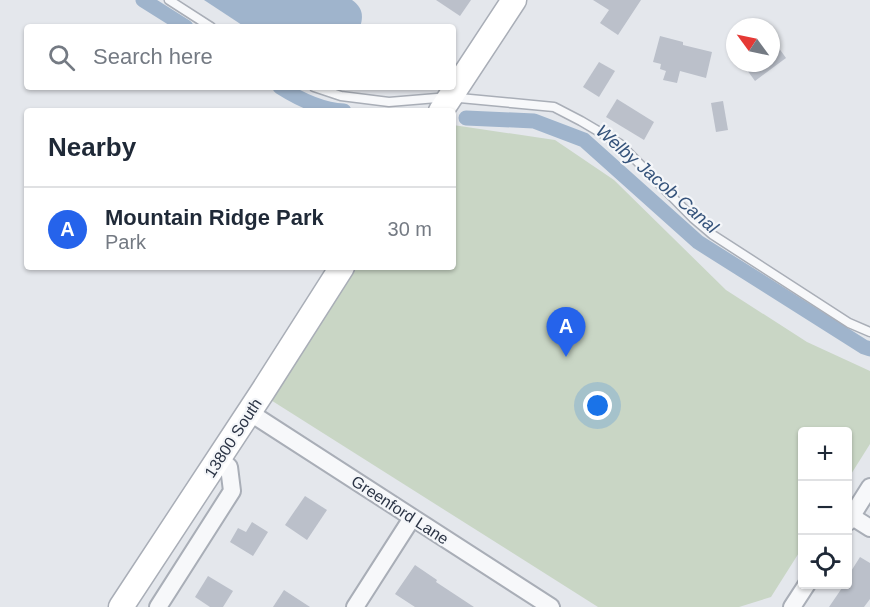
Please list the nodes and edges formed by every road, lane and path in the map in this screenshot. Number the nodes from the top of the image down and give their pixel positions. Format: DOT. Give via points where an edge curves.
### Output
graph roads {
  1 [pos="169,0"];
  2 [pos="514,0"];
  3 [pos="206,24"];
  4 [pos="456,87"];
  5 [pos="323,90"];
  6 [pos="454,90"];
  7 [pos="445,104"];
  8 [pos="340,270"];
  9 [pos="870,332"];
  10 [pos="249,412"];
  11 [pos="219,458"];
  12 [pos="870,487"];
  13 [pos="852,514"];
  14 [pos="412,518"];
  15 [pos="852,520"];
  16 [pos="870,528"];
  17 [pos="804,589"];
  18 [pos="122,607"];
  19 [pos="158,607"];
  20 [pos="355,607"];
  21 [pos="551,607"];
  22 [pos="792,607"];
  1 -- 3 [label="lane"];
  2 -- 4 [label="street"];
  5 -- 7 [label="lane" via="389,102"];
  6 -- 7 [label="street"];
  7 -- 9 [label="lane" via="554,107 581,121 620,144 713,235 849,323"];
  8 -- 10 [label="street, 13800 South"];
  10 -- 11 [label="street, 13800 South"];
  10 -- 14 [label="street, Greenford Lane"];
  11 -- 18 [label="street, 13800 South"];
  11 -- 19 [label="street" via="229,468 232,491"];
  12 -- 13 [label="street"];
  14 -- 20 [label="street"];
  14 -- 21 [label="street, Greenford Lane"];
  15 -- 16 [label="street"];
  17 -- 22 [label="street"];
}
